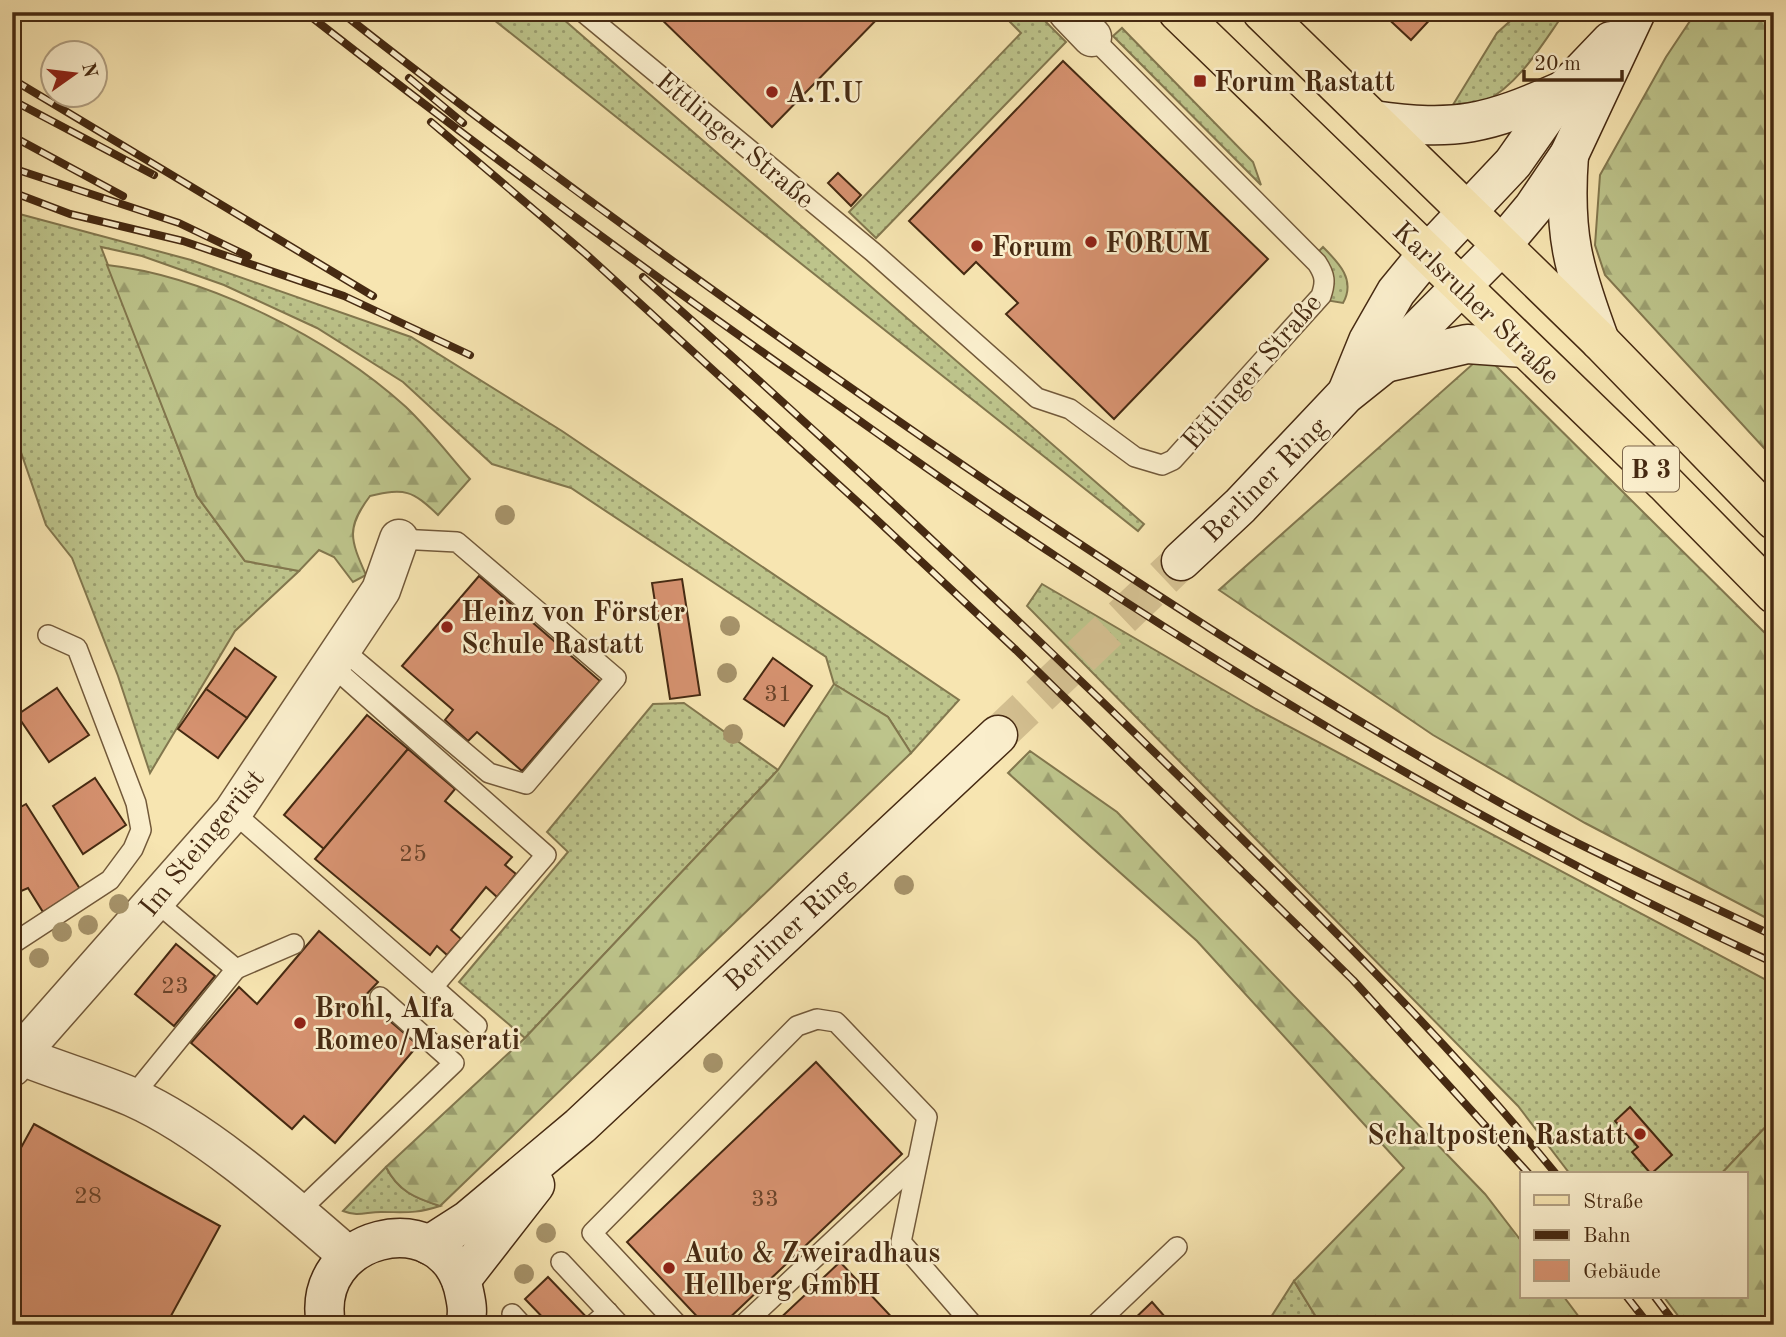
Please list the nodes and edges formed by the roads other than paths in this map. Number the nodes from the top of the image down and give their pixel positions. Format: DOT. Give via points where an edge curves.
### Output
graph roads {
  1 [pos="583,12"];
  2 [pos="1178,12"];
  3 [pos="1262,12"];
  4 [pos="1634,15"];
  5 [pos="1080,24"];
  6 [pos="1566,89"];
  7 [pos="1373,120"];
  8 [pos="1569,155"];
  9 [pos="1469,212"];
  10 [pos="1502,245"];
  11 [pos="1427,253"];
  12 [pos="1462,285"];
  13 [pos="1600,341"];
  14 [pos="1524,348"];
  15 [pos="1385,363"];
  16 [pos="1345,395"];
  17 [pos="1774,520"];
  18 [pos="399,539"];
  19 [pos="1181,562"];
  20 [pos="1774,594"];
  21 [pos="48,635"];
  22 [pos="337,657"];
  23 [pos="998,735"];
  24 [pos="233,812"];
  25 [pos="155,901"];
  26 [pos="12,944"];
  27 [pos="294,944"];
  28 [pos="236,969"];
  29 [pos="433,987"];
  30 [pos="380,998"];
  31 [pos="477,1026"];
  32 [pos="15,1058"];
  33 [pos="132,1097"];
  34 [pos="580,1126"];
  35 [pos="917,1162"];
  36 [pos="298,1212"];
  37 [pos="429,1245"];
  38 [pos="1177,1247"];
  39 [pos="347,1255"];
  40 [pos="561,1262"];
  41 [pos="461,1280"];
  42 [pos="607,1320"];
  43 [pos="326,1325"];
  44 [pos="465,1325"];
  45 [pos="678,1325"];
  46 [pos="743,1325"];
  47 [pos="972,1325"];
  48 [pos="1095,1325"];
  1 -- 5 [label="lane, Ettlinger Straße" via="873,253 1037,398 1070,409 1135,457 1162,465 1173,460 1321,296 1324,273"];
  2 -- 11 [label="main road, Karlsruher Straße / B 3"];
  3 -- 7 [label="main road, Karlsruher Straße / B 3"];
  4 -- 6 [label="street, Berliner Ring"];
  4 -- 8 [label="street, Berliner Ring"];
  6 -- 7 [label="street" via="1506,116 1470,125"];
  6 -- 9 [label="street, Berliner Ring" via="1513,163"];
  7 -- 9 [label="main road, Karlsruher Straße / B 3"];
  8 -- 10 [label="street, Berliner Ring"];
  8 -- 13 [label="street" via="1568,238 1575,274"];
  9 -- 10 [label="main road, Karlsruher Straße / B 3"];
  9 -- 11 [label="street, Berliner Ring"];
  10 -- 12 [label="street, Berliner Ring"];
  10 -- 13 [label="main road, Karlsruher Straße / B 3"];
  11 -- 12 [label="main road, Karlsruher Straße / B 3"];
  11 -- 16 [label="street, Berliner Ring" via="1396,292"];
  12 -- 14 [label="main road, Karlsruher Straße / B 3"];
  12 -- 15 [label="street, Berliner Ring"];
  13 -- 17 [label="main road, Karlsruher Straße / B 3"];
  14 -- 15 [label="street" via="1467,344"];
  14 -- 20 [label="main road, Karlsruher Straße / B 3"];
  15 -- 16 [label="street, Berliner Ring"];
  16 -- 19 [label="street, Berliner Ring"];
  18 -- 22 [label="street, Im Steingerüst" via="381,590"];
  18 -- 22 [label="lane" via="457,542 616,678 526,784 489,773"];
  21 -- 26 [label="lane, Im Steingerüst" via="77,648 136,803 141,830 110,880"];
  22 -- 24 [label="street, Im Steingerüst"];
  22 -- 29 [label="lane" via="546,855"];
  23 -- 34 [label="street, Berliner Ring"];
  24 -- 25 [label="street, Im Steingerüst"];
  24 -- 29 [label="lane"];
  25 -- 28 [label="lane"];
  25 -- 32 [label="street, Im Steingerüst"];
  27 -- 28 [label="lane"];
  28 -- 33 [label="lane"];
  29 -- 31 [label="lane"];
  30 -- 36 [label="lane" via="454,1063"];
  32 -- 33 [label="street, Im Steingerüst"];
  33 -- 36 [label="street, Im Steingerüst" via="168,1115"];
  34 -- 37 [label="street, Berliner Ring" via="468,1220"];
  34 -- 41 [label="street, Berliner Ring"];
  35 -- 45 [label="lane" via="927,1117 836,1022 817,1019 797,1026 592,1233"];
  35 -- 46 [label="lane"];
  35 -- 47 [label="lane" via="901,1242"];
  36 -- 39 [label="street, Im Steingerüst"];
  37 -- 39 [label="street" via="390,1237"];
  37 -- 41 [label="street" via="453,1266"];
  38 -- 48 [label="lane"];
  39 -- 43 [label="street" via="326,1293"];
  40 -- 42 [label="lane"];
  41 -- 44 [label="street" via="467,1301"];
}
